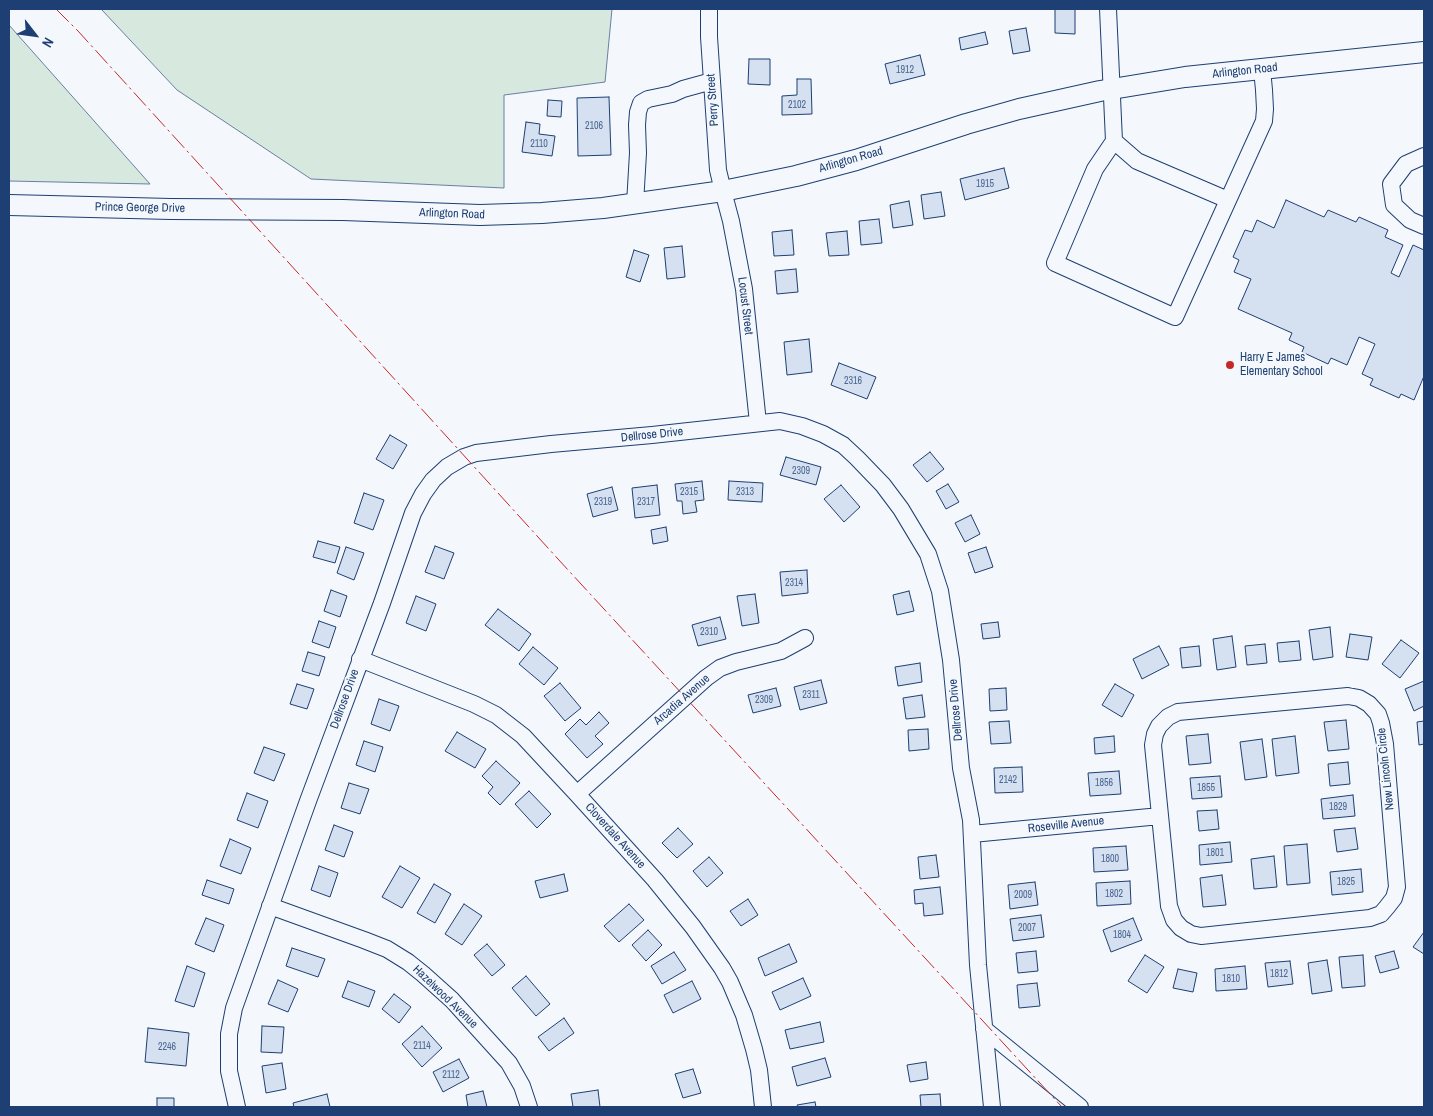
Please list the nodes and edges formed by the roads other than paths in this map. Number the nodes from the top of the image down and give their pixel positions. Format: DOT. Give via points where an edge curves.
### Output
graph roads {
  1 [pos="709,9"];
  2 [pos="1108,9"];
  3 [pos="1424,52"];
  4 [pos="1262,69"];
  5 [pos="712,81"];
  6 [pos="1112,89"];
  7 [pos="1114,140"];
  8 [pos="1424,156"];
  9 [pos="723,192"];
  10 [pos="1228,200"];
  11 [pos="636,204"];
  12 [pos="9,205"];
  13 [pos="272,209"];
  14 [pos="1424,226"];
  15 [pos="758,422"];
  16 [pos="805,638"];
  17 [pos="360,659"];
  18 [pos="577,794"];
  19 [pos="1160,816"];
  20 [pos="972,834"];
  21 [pos="270,906"];
  22 [pos="984,1028"];
  23 [pos="237,1107"];
  24 [pos="529,1107"];
  25 [pos="763,1107"];
  26 [pos="992,1107"];
  27 [pos="1080,1107"];
  1 -- 5 [label="street, Perry Street"];
  2 -- 6 [label="street"];
  3 -- 4 [label="main road, Arlington Road"];
  4 -- 6 [label="main road, Arlington Road"];
  4 -- 10 [label="street" via="1264,120"];
  5 -- 9 [label="street, Perry Street" via="718,170"];
  5 -- 11 [label="street" via="648,99 641,104 637,125"];
  6 -- 7 [label="street"];
  6 -- 9 [label="main road, Arlington Road" via="1019,109 856,160"];
  7 -- 10 [label="street" via="1138,161"];
  7 -- 10 [label="street" via="1095,169 1054,263 1175,318"];
  8 -- 14 [label="street" via="1406,164 1391,184 1394,206 1410,220"];
  9 -- 11 [label="main road, Arlington Road"];
  9 -- 15 [label="street, Locust Street" via="744,289"];
  11 -- 13 [label="main road, Arlington Road" via="480,215"];
  12 -- 13 [label="main road, Prince George Drive"];
  15 -- 17 [label="street, Dellrose Drive" via="476,453 447,467 428,487 413,513"];
  15 -- 20 [label="street, Dellrose Drive" via="780,421 802,426 843,445 902,509 928,554 940,590"];
  16 -- 18 [label="street, Arcadia Avenue" via="781,651 720,668"];
  17 -- 18 [label="street, Cloverdale Avenue" via="496,715 523,736"];
  17 -- 21 [label="street, Dellrose Drive"];
  18 -- 25 [label="street, Cloverdale Avenue" via="655,880 722,968 744,1015 759,1070"];
  19 -- 19 [label="street, New Lincoln Circle" via="1152,745 1159,726 1168,717 1188,711 1348,696 1359,698 1378,714 1385,744 1397,887 1394,898 1380,914 1370,918 1201,936 1191,934 1170,913"];
  19 -- 20 [label="street, Roseville Avenue"];
  20 -- 22 [label="street, Dellrose Drive"];
  21 -- 23 [label="street, Dellrose Drive" via="234,1008 229,1034 229,1071"];
  21 -- 24 [label="street, Hazelwood Avenue" via="387,949 408,962 452,1000 509,1063"];
  22 -- 26 [label="street, Dellrose Drive"];
  22 -- 27 [label="street"];
}
